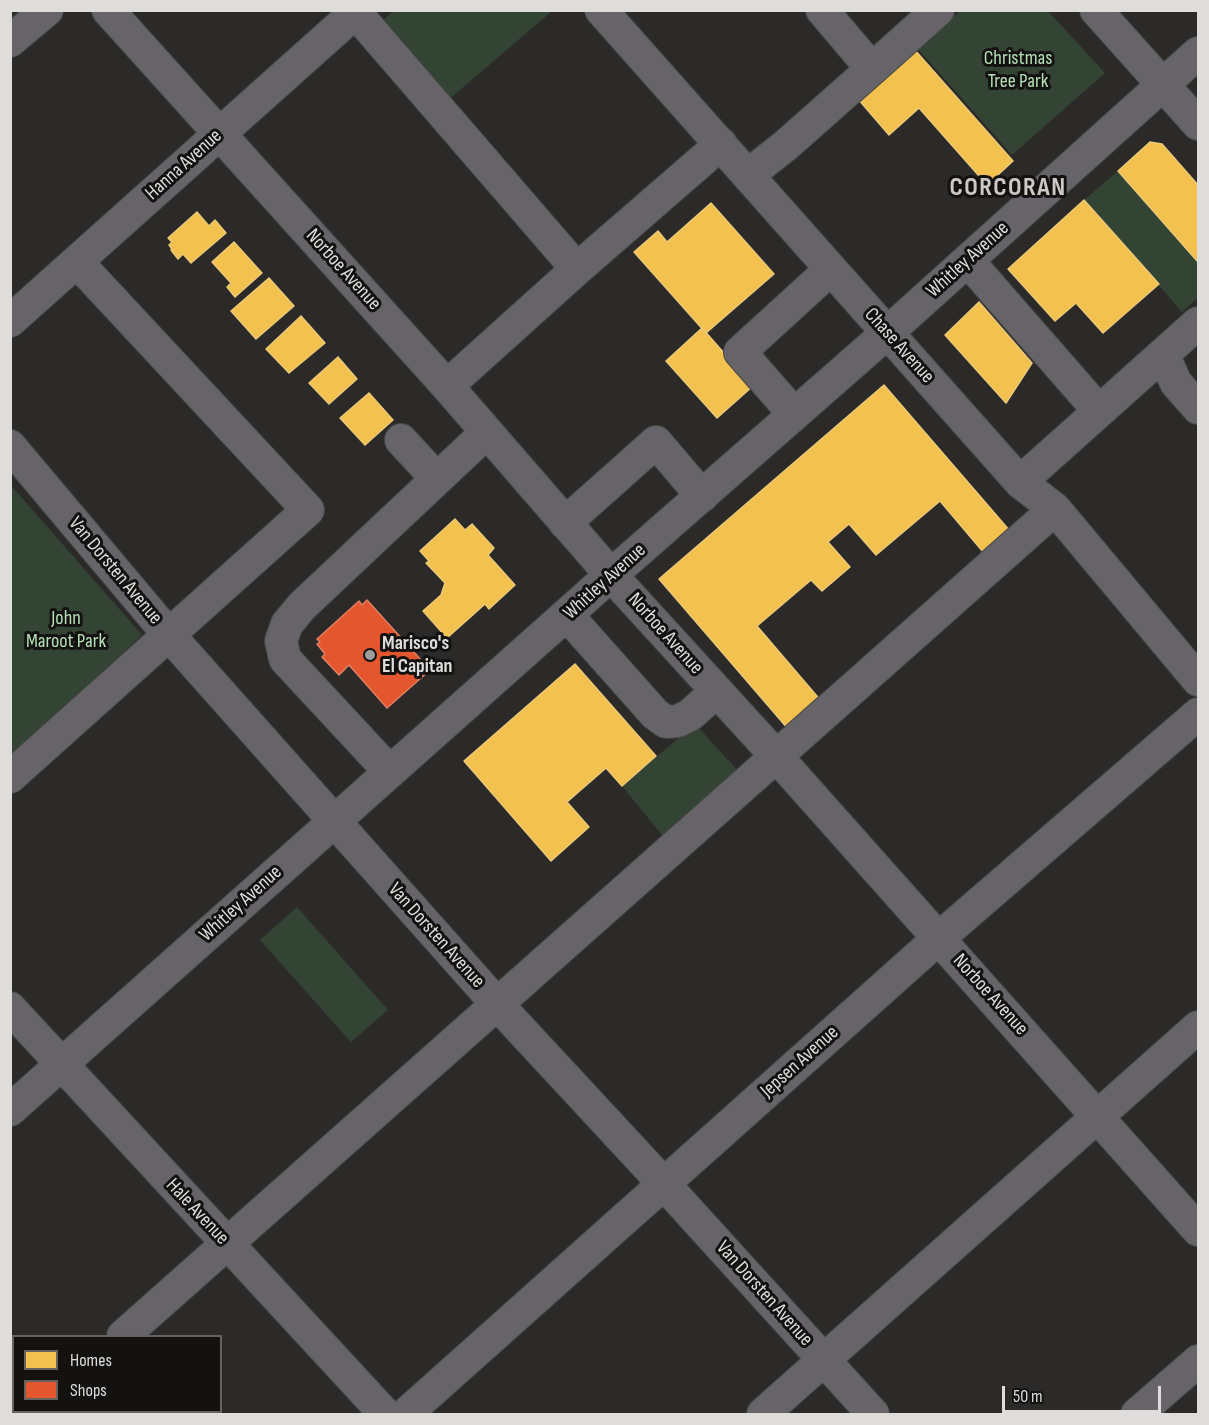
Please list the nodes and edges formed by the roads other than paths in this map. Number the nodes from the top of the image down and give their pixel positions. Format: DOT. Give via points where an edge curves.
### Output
graph roads {
  1 [pos="47,10"];
  2 [pos="108,10"];
  3 [pos="601,10"];
  4 [pos="822,10"];
  5 [pos="938,10"];
  6 [pos="1096,10"];
  7 [pos="357,12"];
  8 [pos="10,41"];
  9 [pos="1198,53"];
  10 [pos="872,69"];
  11 [pos="1162,85"];
  12 [pos="1198,124"];
  13 [pos="219,134"];
  14 [pos="721,144"];
  15 [pos="748,175"];
  16 [pos="968,261"];
  17 [pos="77,262"];
  18 [pos="577,269"];
  19 [pos="831,269"];
  20 [pos="10,321"];
  21 [pos="1198,323"];
  22 [pos="887,333"];
  23 [pos="1163,354"];
  24 [pos="447,386"];
  25 [pos="1198,408"];
  26 [pos="1099,411"];
  27 [pos="794,414"];
  28 [pos="487,432"];
  29 [pos="401,440"];
  30 [pos="10,447"];
  31 [pos="436,478"];
  32 [pos="1020,482"];
  33 [pos="702,496"];
  34 [pos="1055,509"];
  35 [pos="565,523"];
  36 [pos="610,575"];
  37 [pos="567,615"];
  38 [pos="169,635"];
  39 [pos="1198,681"];
  40 [pos="717,691"];
  41 [pos="1198,714"];
  42 [pos="777,757"];
  43 [pos="390,772"];
  44 [pos="10,777"];
  45 [pos="334,821"];
  46 [pos="939,938"];
  47 [pos="496,1004"];
  48 [pos="10,1008"];
  49 [pos="1198,1027"];
  50 [pos="61,1065"];
  51 [pos="10,1110"];
  52 [pos="1099,1117"];
  53 [pos="664,1184"];
  54 [pos="1198,1230"];
  55 [pos="227,1244"];
  56 [pos="124,1335"];
  57 [pos="824,1360"];
  58 [pos="1198,1361"];
  59 [pos="385,1414"];
  60 [pos="406,1414"];
  61 [pos="763,1414"];
  62 [pos="873,1414"];
  63 [pos="1137,1414"];
  1 -- 8 [label="street"];
  2 -- 13 [label="street, Norboe Avenue"];
  3 -- 14 [label="street, Chase Avenue"];
  4 -- 10 [label="street"];
  5 -- 10 [label="street"];
  6 -- 11 [label="street"];
  7 -- 13 [label="street, Hanna Avenue"];
  7 -- 18 [label="street"];
  9 -- 11 [label="street, Whitley Avenue"];
  10 -- 15 [label="street"];
  11 -- 12 [label="street"];
  11 -- 16 [label="street, Whitley Avenue"];
  13 -- 17 [label="street, Hanna Avenue"];
  13 -- 24 [label="street, Norboe Avenue"];
  14 -- 15 [label="street, Chase Avenue"];
  14 -- 18 [label="street"];
  15 -- 19 [label="street, Chase Avenue"];
  16 -- 22 [label="street, Whitley Avenue"];
  16 -- 26 [label="street"];
  17 -- 20 [label="street, Hanna Avenue"];
  17 -- 38 [label="street" via="308,510"];
  18 -- 24 [label="street"];
  19 -- 22 [label="street, Chase Avenue"];
  19 -- 27 [label="street" via="740,352"];
  21 -- 23 [label="street"];
  22 -- 27 [label="street, Whitley Avenue"];
  22 -- 32 [label="street, Chase Avenue"];
  23 -- 25 [label="street" via="1176,383"];
  23 -- 26 [label="street"];
  24 -- 28 [label="street, Norboe Avenue"];
  26 -- 32 [label="street"];
  27 -- 33 [label="street, Whitley Avenue"];
  28 -- 31 [label="street"];
  28 -- 35 [label="street, Norboe Avenue"];
  29 -- 31 [label="street"];
  30 -- 38 [label="street, Van Dorsten Avenue"];
  31 -- 43 [label="street" via="302,606 287,624 281,641 285,659"];
  32 -- 34 [label="street, Chase Avenue"];
  33 -- 35 [label="street" via="656,442"];
  33 -- 36 [label="street, Whitley Avenue"];
  34 -- 39 [label="street, Chase Avenue"];
  34 -- 42 [label="street"];
  35 -- 36 [label="street, Norboe Avenue"];
  36 -- 37 [label="street, Whitley Avenue"];
  36 -- 40 [label="street, Norboe Avenue"];
  37 -- 40 [label="street" via="666,722 690,714"];
  37 -- 43 [label="street, Whitley Avenue"];
  38 -- 44 [label="street"];
  38 -- 45 [label="street, Van Dorsten Avenue"];
  40 -- 42 [label="street, Norboe Avenue"];
  41 -- 46 [label="street, Jepsen Avenue"];
  42 -- 46 [label="street, Norboe Avenue"];
  42 -- 47 [label="street"];
  43 -- 45 [label="street, Whitley Avenue"];
  45 -- 47 [label="street, Van Dorsten Avenue"];
  45 -- 50 [label="street, Whitley Avenue"];
  46 -- 52 [label="street, Norboe Avenue"];
  46 -- 53 [label="street, Jepsen Avenue"];
  47 -- 53 [label="street, Van Dorsten Avenue"];
  47 -- 55 [label="street"];
  48 -- 50 [label="street, Hale Avenue"];
  49 -- 52 [label="street"];
  50 -- 51 [label="street, Whitley Avenue"];
  50 -- 55 [label="street, Hale Avenue"];
  52 -- 54 [label="street, Norboe Avenue"];
  52 -- 57 [label="street"];
  53 -- 57 [label="street, Van Dorsten Avenue"];
  53 -- 60 [label="street, Jepsen Avenue"];
  55 -- 56 [label="street"];
  55 -- 59 [label="street, Hale Avenue"];
  57 -- 61 [label="street"];
  57 -- 62 [label="street, Van Dorsten Avenue"];
  58 -- 63 [label="street"];
}
